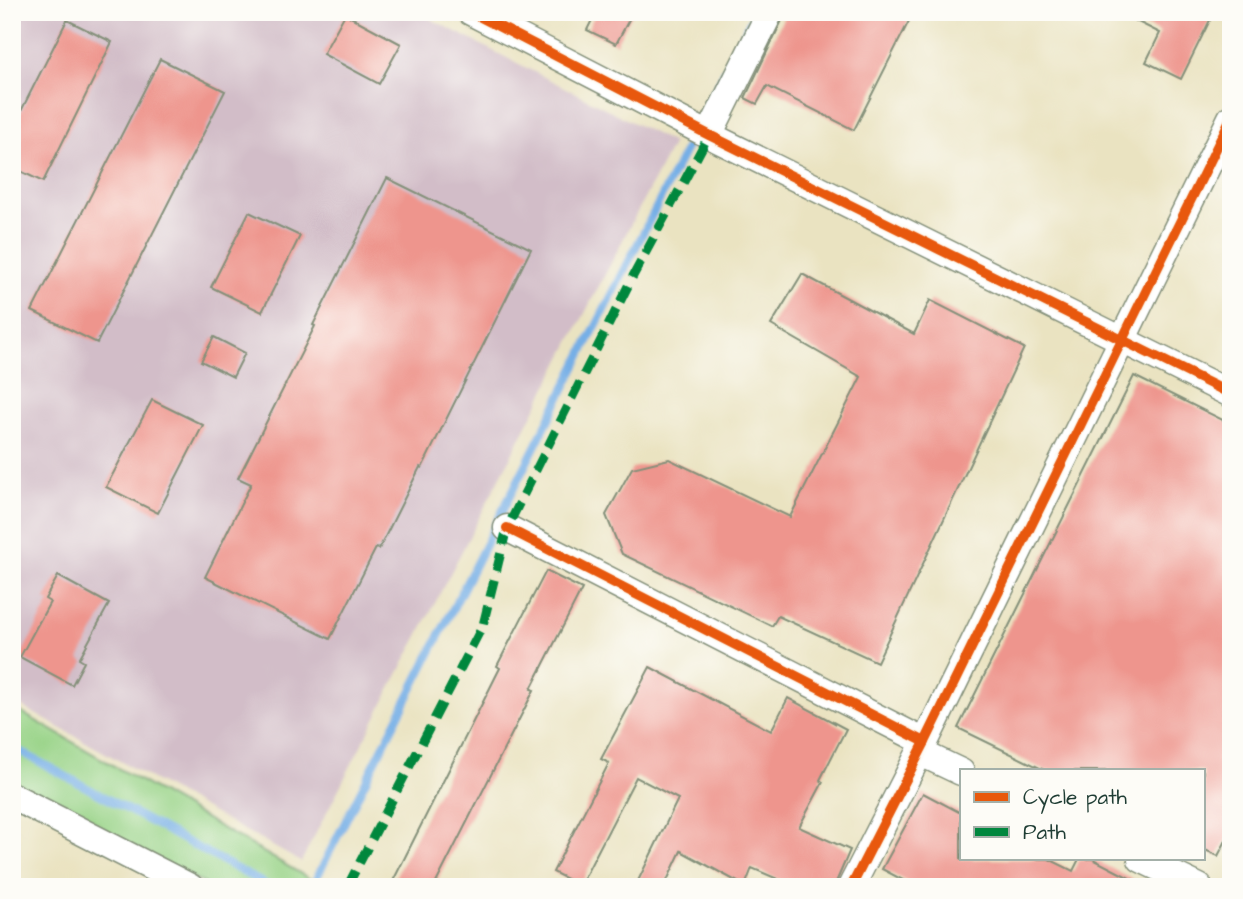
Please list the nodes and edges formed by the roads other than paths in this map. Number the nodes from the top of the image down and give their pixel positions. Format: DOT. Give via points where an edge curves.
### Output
graph roads {
  1 [pos="471,12"];
  2 [pos="770,12"];
  3 [pos="1231,118"];
  4 [pos="709,135"];
  5 [pos="1121,340"];
  6 [pos="1231,394"];
  7 [pos="507,528"];
  8 [pos="923,747"];
  9 [pos="960,771"];
  10 [pos="12,796"];
  11 [pos="1143,860"];
  12 [pos="190,887"];
  13 [pos="851,887"];
  14 [pos="1199,887"];
  1 -- 4 [label="street"];
  2 -- 4 [label="street"];
  3 -- 5 [label="street"];
  4 -- 5 [label="street"];
  5 -- 6 [label="street"];
  5 -- 8 [label="street"];
  7 -- 8 [label="street"];
  8 -- 9 [label="street"];
  8 -- 13 [label="street"];
  10 -- 12 [label="street"];
  11 -- 14 [label="street"];
}
